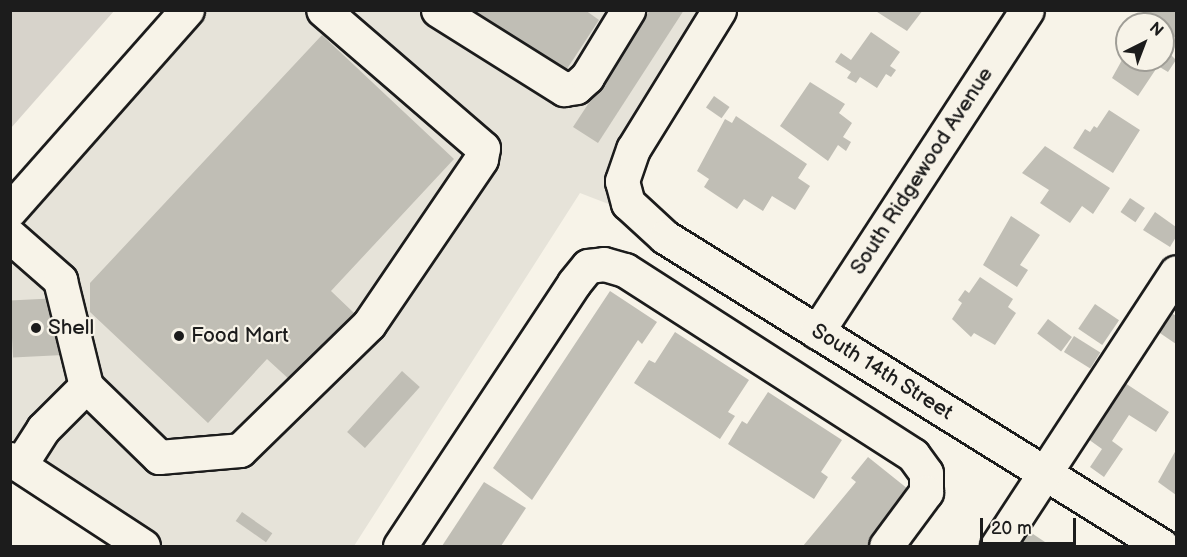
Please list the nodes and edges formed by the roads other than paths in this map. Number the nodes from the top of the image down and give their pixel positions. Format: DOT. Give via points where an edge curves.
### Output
graph roads {
  1 [pos="187,10"];
  2 [pos="323,10"];
  3 [pos="438,10"];
  4 [pos="628,10"];
  5 [pos="719,10"];
  6 [pos="1027,10"];
  7 [pos="10,210"];
  8 [pos="10,236"];
  9 [pos="1176,272"];
  10 [pos="817,332"];
  11 [pos="86,386"];
  12 [pos="15,462"];
  13 [pos="1045,473"];
  14 [pos="143,546"];
  15 [pos="400,546"];
  16 [pos="886,546"];
  17 [pos="997,546"];
  18 [pos="1162,546"];
  1 -- 7 [label="street"];
  2 -- 11 [label="street" via="483,148 481,159 369,324 240,450 159,457"];
  3 -- 4 [label="street" via="551,84 564,88 576,87 586,77"];
  5 -- 10 [label="street, South 14th Street" via="633,149 622,181 628,203 650,226"];
  6 -- 10 [label="street, South Ridgewood Avenue"];
  8 -- 11 [label="street" via="60,280"];
  9 -- 13 [label="street"];
  10 -- 13 [label="street, South 14th Street"];
  11 -- 12 [label="street"];
  12 -- 14 [label="street"];
  13 -- 17 [label="street"];
  13 -- 18 [label="street, South 14th Street"];
  15 -- 16 [label="street" via="574,283 588,267 604,264 625,270 913,455 926,473 926,492"];
}
